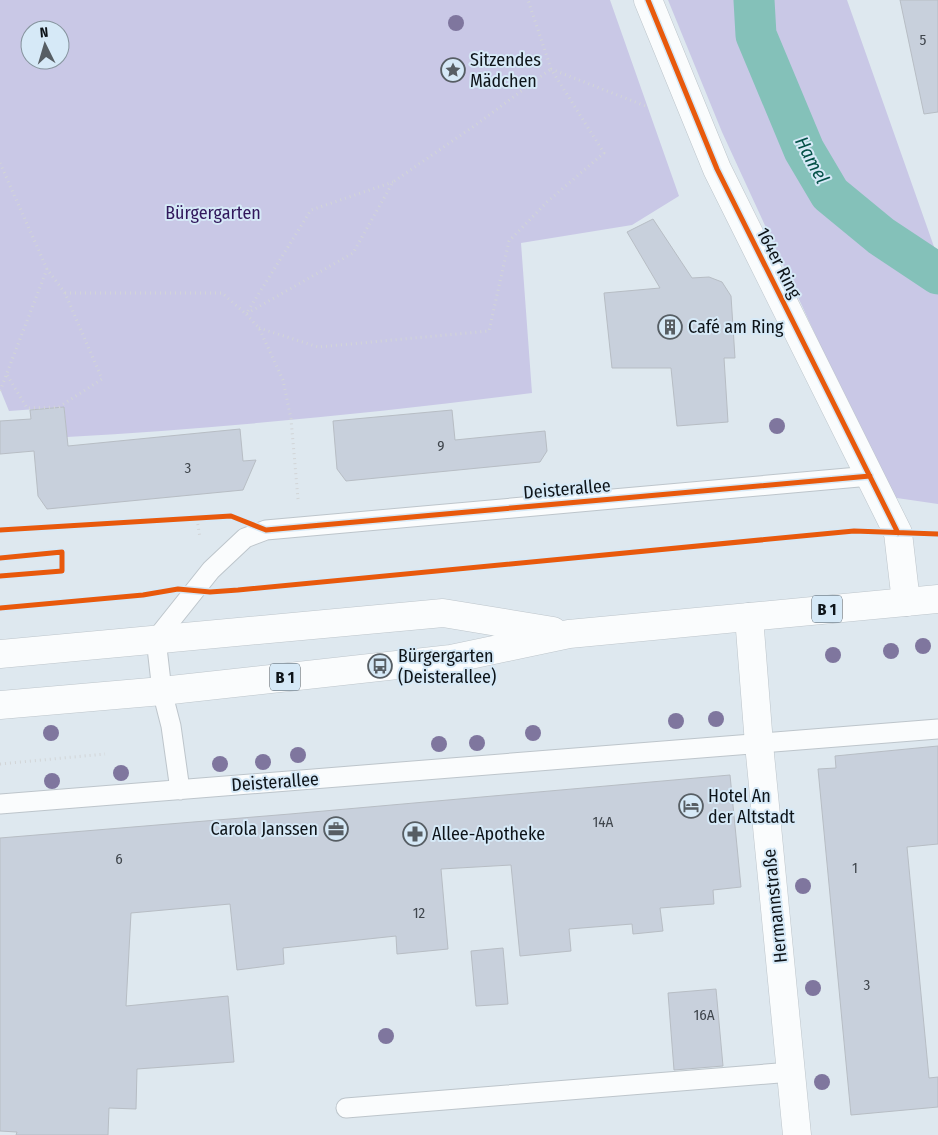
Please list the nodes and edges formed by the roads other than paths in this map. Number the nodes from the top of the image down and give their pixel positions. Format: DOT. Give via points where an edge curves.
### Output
graph roads {
  1 [pos="648,0"];
  2 [pos="870,476"];
  3 [pos="938,600"];
  4 [pos="906,602"];
  5 [pos="749,616"];
  6 [pos="569,634"];
  7 [pos="156,639"];
  8 [pos="1,653"];
  9 [pos="162,691"];
  10 [pos="0,705"];
  11 [pos="938,729"];
  12 [pos="759,744"];
  13 [pos="180,790"];
  14 [pos="0,804"];
  15 [pos="791,1072"];
  16 [pos="346,1108"];
  17 [pos="797,1135"];
  1 -- 2 [label="main road, 164er Ring" via="717,169"];
  2 -- 4 [label="main road, 164er Ring" via="898,533"];
  2 -- 7 [label="lane, Deisterallee" via="266,530 245,538 211,570"];
  3 -- 4 [label="main road, B 1"];
  4 -- 5 [label="main road, B 1"];
  5 -- 6 [label="main road, B 1"];
  5 -- 12 [label="main road, Hermannstraße"];
  6 -- 7 [label="main road, B 1" via="442,613"];
  6 -- 9 [label="main road, B 1" via="450,659"];
  7 -- 8 [label="main road, B 1"];
  7 -- 9 [label="lane"];
  9 -- 10 [label="main road, B 1"];
  9 -- 13 [label="lane" via="171,726"];
  11 -- 12 [label="lane, Deisterallee"];
  12 -- 13 [label="lane, Deisterallee"];
  12 -- 15 [label="main road, Hermannstraße"];
  13 -- 14 [label="lane, Deisterallee"];
  15 -- 16 [label="lane"];
  15 -- 17 [label="main road, Hermannstraße"];
}
